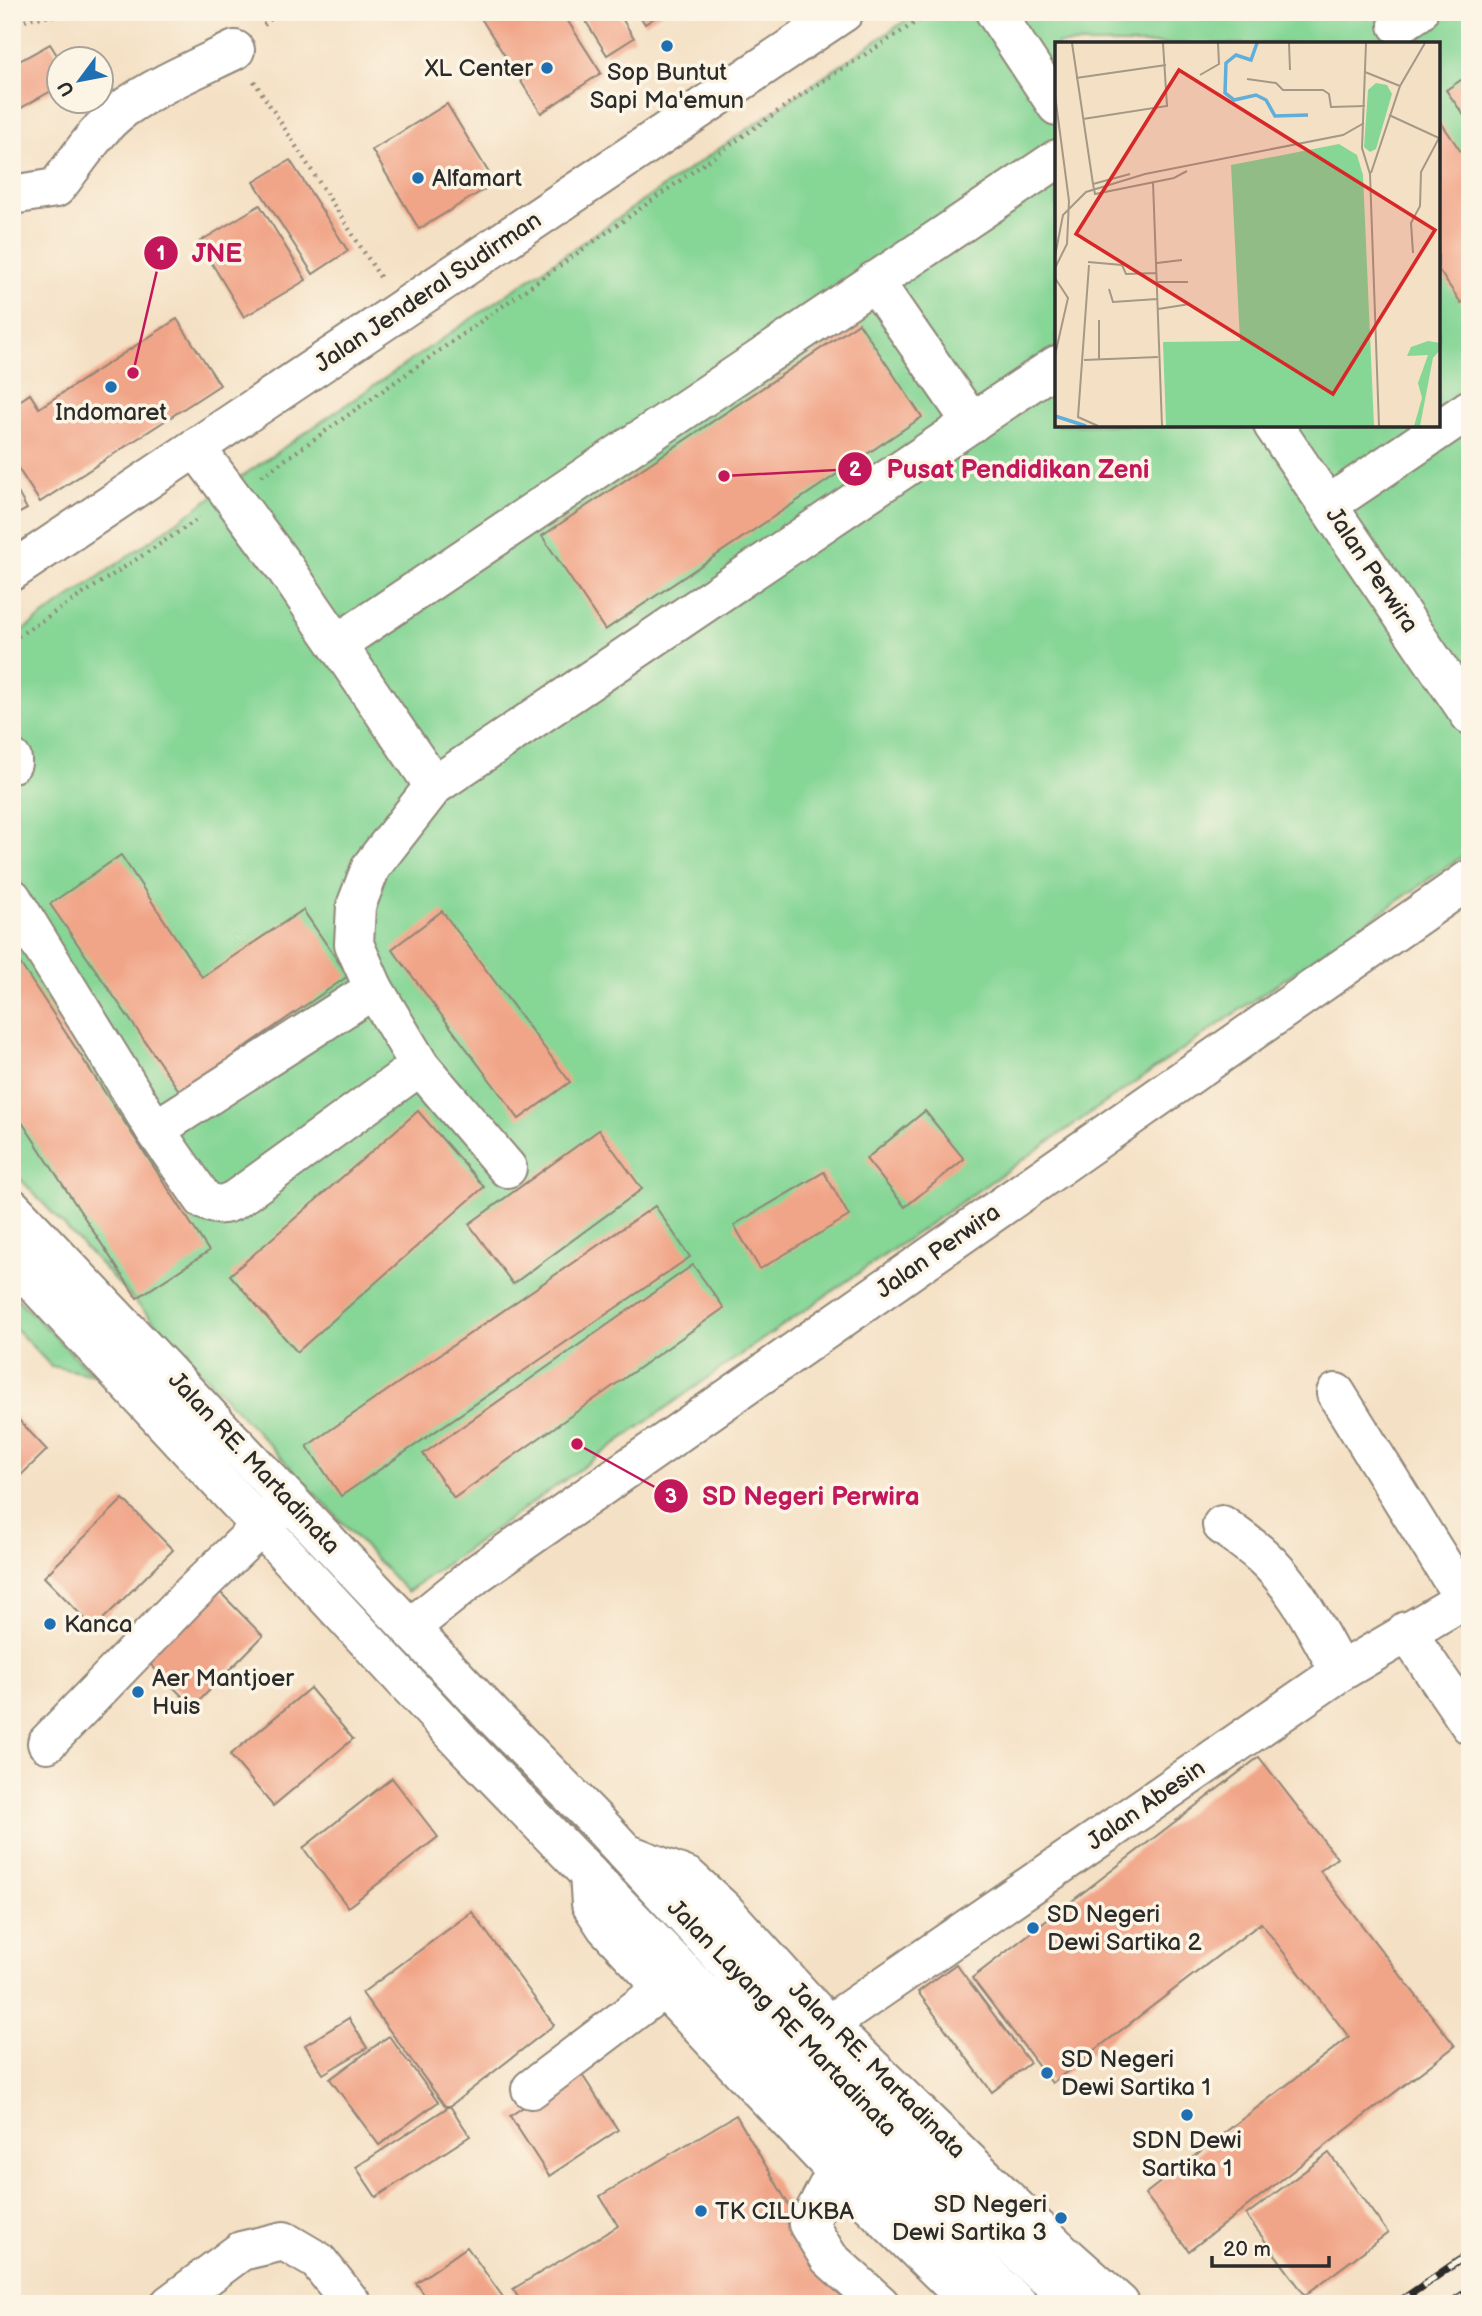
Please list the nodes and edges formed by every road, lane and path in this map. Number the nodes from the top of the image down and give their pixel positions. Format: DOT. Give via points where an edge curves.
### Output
graph roads {
  1 [pos="57,12"];
  2 [pos="844,12"];
  3 [pos="932,12"];
  4 [pos="995,12"];
  5 [pos="12,26"];
  6 [pos="235,50"];
  7 [pos="1055,103"];
  8 [pos="288,136"];
  9 [pos="1055,160"];
  10 [pos="12,195"];
  11 [pos="874,281"];
  12 [pos="402,310"];
  13 [pos="1055,366"];
  14 [pos="1470,409"];
  15 [pos="972,423"];
  16 [pos="1274,427"];
  17 [pos="196,448"];
  18 [pos="233,497"];
  19 [pos="1328,506"];
  20 [pos="12,571"];
  21 [pos="12,640"];
  22 [pos="337,644"];
  23 [pos="1470,716"];
  24 [pos="434,786"];
  25 [pos="1470,879"];
  26 [pos="12,898"];
  27 [pos="374,989"];
  28 [pos="420,1066"];
  29 [pos="155,1130"];
  30 [pos="507,1168"];
  31 [pos="12,1208"];
  32 [pos="12,1259"];
  33 [pos="1335,1393"];
  34 [pos="289,1499"];
  35 [pos="1222,1525"];
  36 [pos="261,1527"];
  37 [pos="1467,1598"];
  38 [pos="410,1628"];
  39 [pos="1406,1631"];
  40 [pos="378,1653"];
  41 [pos="1340,1672"];
  42 [pos="496,1719"];
  43 [pos="1470,1725"];
  44 [pos="47,1743"];
  45 [pos="467,1748"];
  46 [pos="626,1853"];
  47 [pos="589,1874"];
  48 [pos="663,1989"];
  49 [pos="830,2027"];
  50 [pos="531,2090"];
  51 [pos="828,2097"];
  52 [pos="836,2171"];
  53 [pos="170,2304"];
  54 [pos="352,2304"];
  55 [pos="880,2304"];
  56 [pos="972,2304"];
  57 [pos="1018,2304"];
  58 [pos="1079,2304"];
  59 [pos="1120,2304"];
  1 -- 5 [label="path"];
  2 -- 12 [label="main road, Jalan Jenderal Sudirman"];
  3 -- 18 [label="path" via="801,95"];
  4 -- 7 [label="main road"];
  6 -- 10 [label="main road" via="123,109 55,188"];
  8 -- 12 [label="path"];
  9 -- 11 [label="main road"];
  11 -- 15 [label="main road"];
  11 -- 22 [label="main road"];
  12 -- 17 [label="main road, Jalan Jenderal Sudirman"];
  13 -- 15 [label="main road"];
  14 -- 19 [label="main road"];
  15 -- 24 [label="main road"];
  16 -- 19 [label="main road, Jalan Perwira"];
  17 -- 18 [label="main road"];
  17 -- 20 [label="main road, Jalan Jenderal Sudirman"];
  18 -- 21 [label="path"];
  18 -- 22 [label="main road"];
  19 -- 23 [label="main road, Jalan Perwira"];
  22 -- 24 [label="main road"];
  24 -- 27 [label="main road" via="371,867 356,906 354,944"];
  25 -- 38 [label="main road, Jalan Perwira" via="489,1565"];
  26 -- 29 [label="main road"];
  27 -- 28 [label="main road"];
  27 -- 29 [label="main road"];
  28 -- 29 [label="main road" via="224,1205 204,1200"];
  28 -- 30 [label="main road"];
  31 -- 34 [label="main road, Jalan RE. Martadinata"];
  32 -- 36 [label="main road, Jalan RE. Martadinata"];
  33 -- 37 [label="main road"];
  34 -- 36 [label="main road"];
  34 -- 38 [label="main road, Jalan RE. Martadinata"];
  35 -- 41 [label="main road" via="1262,1555 1290,1586"];
  36 -- 40 [label="main road, Jalan RE. Martadinata"];
  36 -- 44 [label="main road"];
  37 -- 39 [label="main road, Jalan Abesin"];
  38 -- 40 [label="main road, Jalan Perwira"];
  38 -- 42 [label="main road, Jalan RE. Martadinata"];
  39 -- 41 [label="main road, Jalan Abesin"];
  39 -- 43 [label="main road"];
  40 -- 45 [label="main road, Jalan RE. Martadinata"];
  41 -- 49 [label="main road, Jalan Abesin"];
  42 -- 46 [label="main road, Jalan Layang RE Martadinata"];
  45 -- 47 [label="main road, Jalan Layang RE Martadinata"];
  46 -- 49 [label="main road, Jalan RE. Martadinata" via="688,1877"];
  46 -- 51 [label="main road, Jalan Layang RE Martadinata"];
  47 -- 48 [label="main road" via="591,1904"];
  47 -- 51 [label="main road, Jalan Layang RE Martadinata"];
  48 -- 50 [label="main road"];
  48 -- 52 [label="main road"];
  49 -- 59 [label="main road, Jalan RE. Martadinata"];
  51 -- 57 [label="main road, Jalan Layang RE Martadinata"];
  51 -- 58 [label="main road, Jalan Layang RE Martadinata"];
  52 -- 55 [label="main road" via="808,2224 829,2259"];
  52 -- 56 [label="main road"];
  53 -- 54 [label="main road" via="241,2251 284,2241 318,2262"];
}
